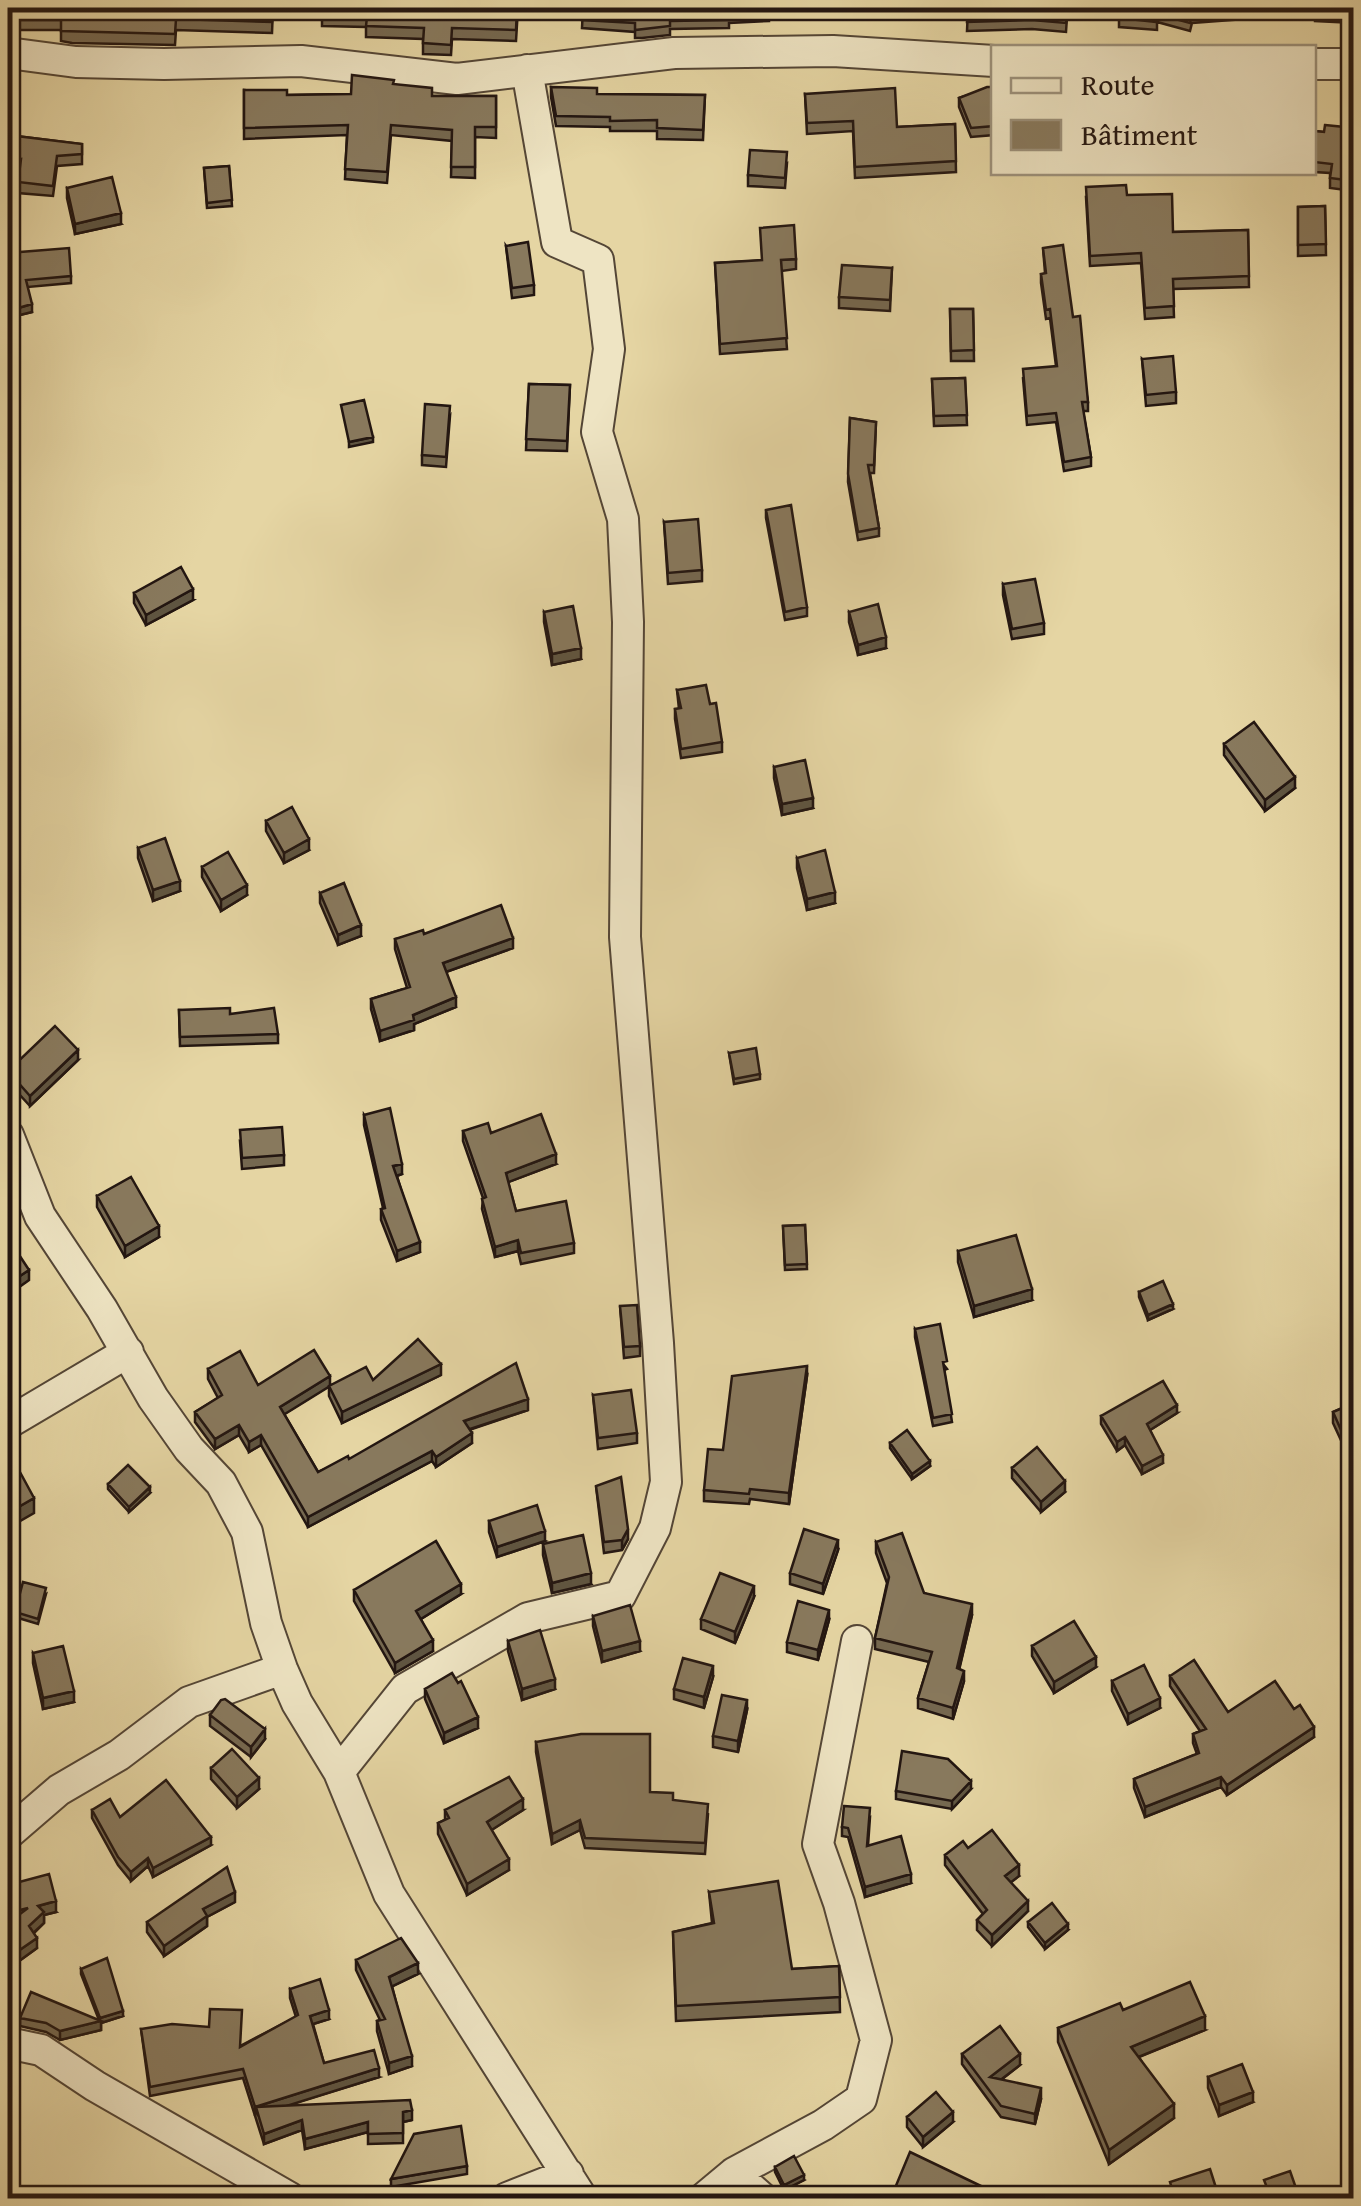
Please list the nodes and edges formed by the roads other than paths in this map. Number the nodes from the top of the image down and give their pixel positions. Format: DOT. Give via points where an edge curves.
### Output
graph roads {
  1 [pos="8,52"];
  2 [pos="991,60"];
  3 [pos="1316,64"];
  4 [pos="1354,64"];
  5 [pos="527,70"];
  6 [pos="8,1135"];
  7 [pos="128,1352"];
  8 [pos="8,1423"];
  9 [pos="857,1642"];
  10 [pos="282,1669"];
  11 [pos="339,1772"];
  12 [pos="8,1834"];
  13 [pos="8,2043"];
  14 [pos="734,2174"];
  15 [pos="575,2186"];
  16 [pos="290,2198"];
  17 [pos="507,2198"];
  18 [pos="704,2198"];
  19 [pos="762,2198"];
  1 -- 5 [label="street" via="76,62 301,61 456,79"];
  2 -- 5 [label="street" via="832,51 694,53"];
  3 -- 4 [label="street"];
  5 -- 11 [label="street" via="557,242 598,260 609,349 597,432 623,519 625,936 666,1482 655,1528 620,1596 528,1618 405,1689"];
  6 -- 7 [label="street" via="40,1216"];
  7 -- 8 [label="street"];
  7 -- 10 [label="street" via="180,1436 221,1483 247,1532"];
  9 -- 14 [label="street" via="818,1844 876,2040 860,2098"];
  10 -- 11 [label="street"];
  10 -- 12 [label="street" via="189,1702 58,1790"];
  11 -- 15 [label="street" via="389,1894"];
  13 -- 16 [label="street" via="42,2050"];
  14 -- 18 [label="street"];
  14 -- 19 [label="street"];
  15 -- 17 [label="street"];
}
